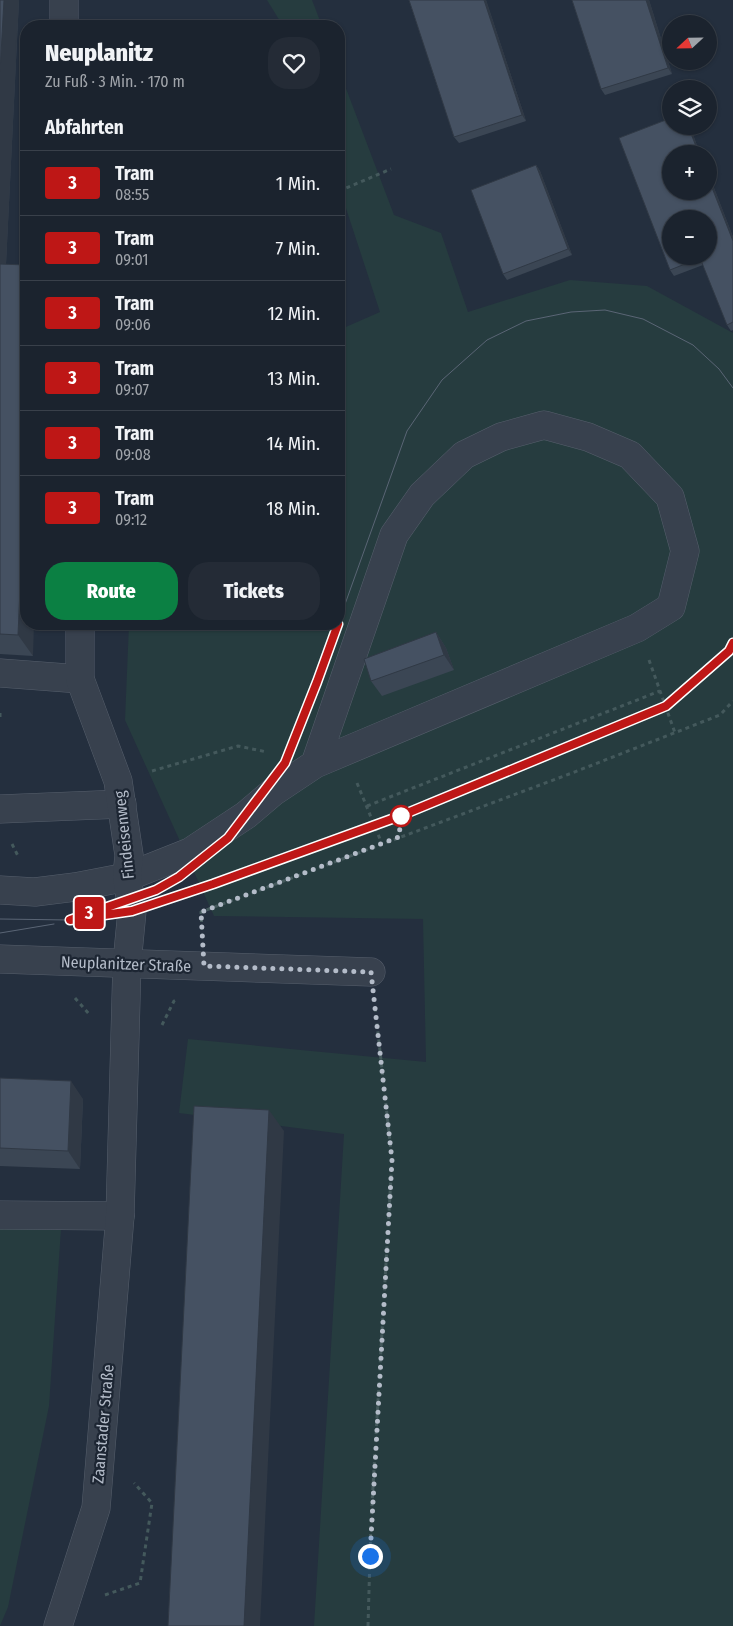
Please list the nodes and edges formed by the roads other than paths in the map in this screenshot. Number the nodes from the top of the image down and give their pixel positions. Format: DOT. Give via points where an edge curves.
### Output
graph roads {
  1 [pos="64,0"];
  2 [pos="64,20"];
  3 [pos="80,630"];
  4 [pos="0,673"];
  5 [pos="80,679"];
  6 [pos="315,764"];
  7 [pos="120,793"];
  8 [pos="0,809"];
  9 [pos="127,876"];
  10 [pos="0,890"];
  11 [pos="0,959"];
  12 [pos="126,963"];
  13 [pos="371,972"];
  14 [pos="0,1215"];
  15 [pos="120,1216"];
  16 [pos="58,1626"];
  1 -- 2 [label="street"];
  3 -- 5 [label="street, Findeisenweg"];
  4 -- 5 [label="street"];
  5 -- 7 [label="street, Findeisenweg"];
  6 -- 6 [label="street" via="394,535 422,495 464,455 501,437 544,425 588,437 630,456 670,498 685,551 671,607 638,628"];
  6 -- 9 [label="street" via="190,852"];
  7 -- 8 [label="street"];
  7 -- 9 [label="street, Findeisenweg" via="129,855"];
  9 -- 10 [label="street" via="35,892"];
  9 -- 12 [label="street, Findeisenweg" via="132,911"];
  11 -- 12 [label="street, Neuplanitzer Straße"];
  12 -- 13 [label="street, Neuplanitzer Straße"];
  12 -- 15 [label="street, Zaanstader Straße"];
  14 -- 15 [label="street"];
  15 -- 16 [label="street, Zaanstader Straße" via="96,1508"];
}
